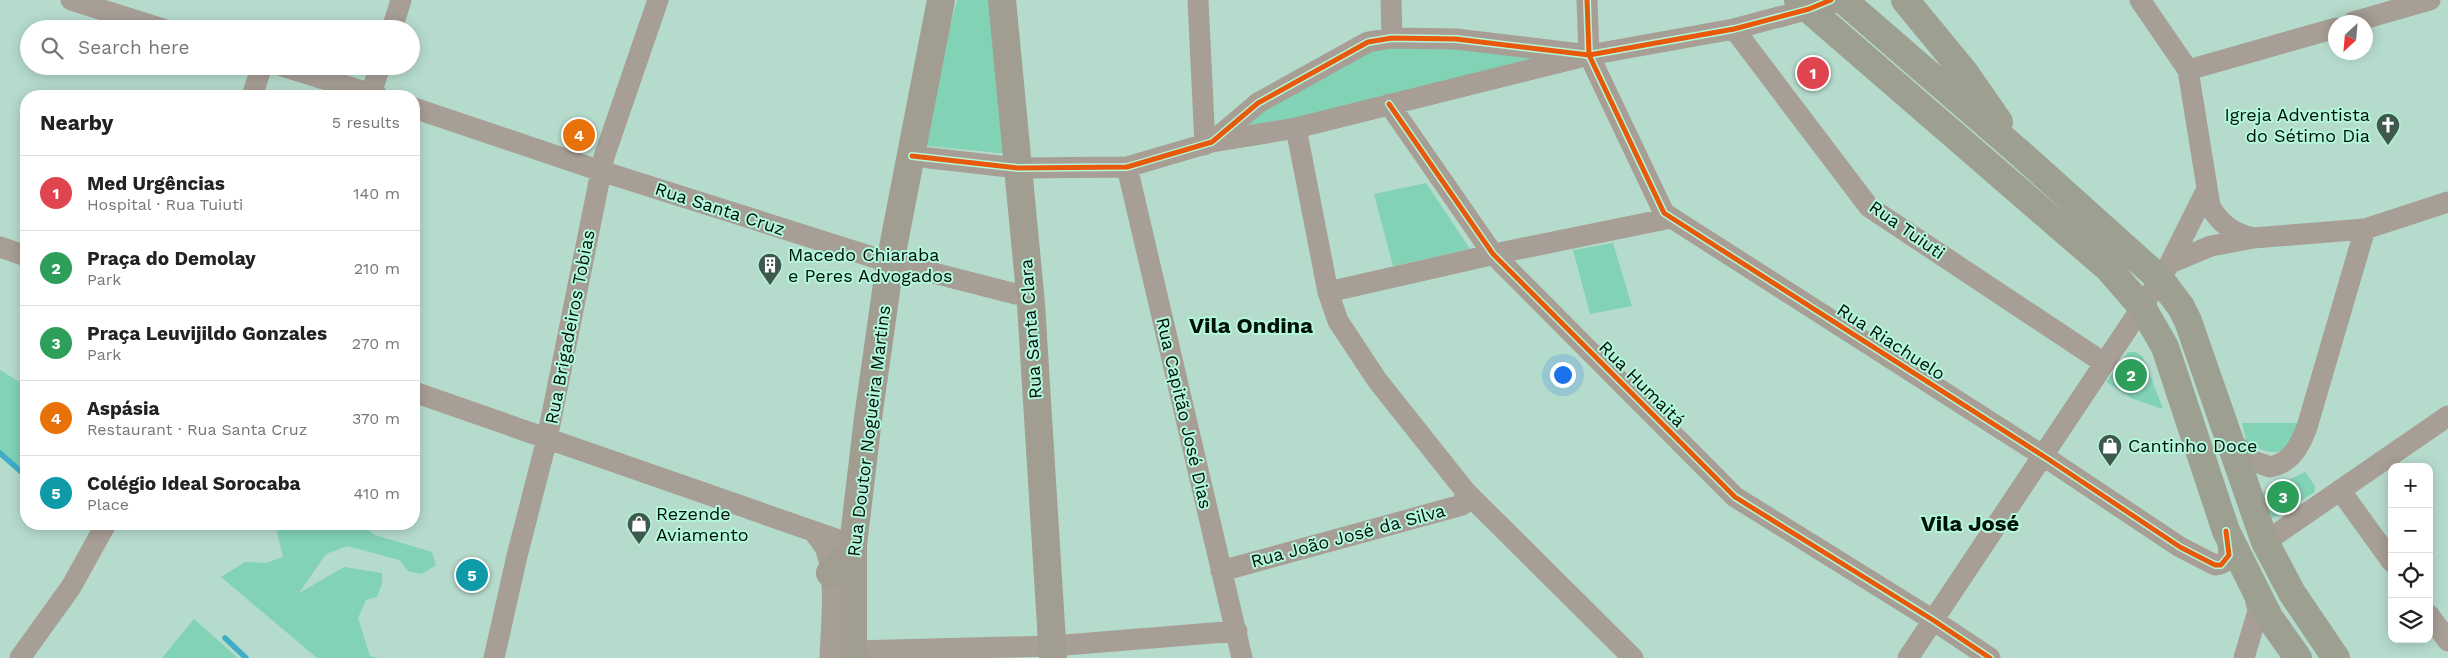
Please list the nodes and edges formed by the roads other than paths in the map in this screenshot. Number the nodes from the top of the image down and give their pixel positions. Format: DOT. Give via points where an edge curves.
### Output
graph roads {
  1 [pos="71,0"];
  2 [pos="401,0"];
  3 [pos="658,0"];
  4 [pos="941,0"];
  5 [pos="1002,0"];
  6 [pos="1198,0"];
  7 [pos="1391,0"];
  8 [pos="1587,0"];
  9 [pos="1843,0"];
  10 [pos="1906,0"];
  11 [pos="2140,0"];
  12 [pos="2430,0"];
  13 [pos="1813,3"];
  14 [pos="2373,16"];
  15 [pos="134,20"];
  16 [pos="395,20"];
  17 [pos="1734,29"];
  18 [pos="2328,30"];
  19 [pos="1392,38"];
  20 [pos="1589,55"];
  21 [pos="2188,70"];
  22 [pos="259,75"];
  23 [pos="311,75"];
  24 [pos="378,75"];
  25 [pos="254,90"];
  26 [pos="359,90"];
  27 [pos="376,90"];
  28 [pos="1389,104"];
  29 [pos="420,110"];
  30 [pos="1296,128"];
  31 [pos="1239,129"];
  32 [pos="1208,143"];
  33 [pos="913,152"];
  34 [pos="2021,154"];
  35 [pos="1018,164"];
  36 [pos="1127,167"];
  37 [pos="601,171"];
  38 [pos="2206,191"];
  39 [pos="2448,202"];
  40 [pos="1671,218"];
  41 [pos="2365,229"];
  42 [pos="2253,238"];
  43 [pos="0,247"];
  44 [pos="20,254"];
  45 [pos="1494,254"];
  46 [pos="890,263"];
  47 [pos="2165,271"];
  48 [pos="1029,292"];
  49 [pos="1328,292"];
  50 [pos="2142,307"];
  51 [pos="2121,338"];
  52 [pos="2162,343"];
  53 [pos="2104,363"];
  54 [pos="420,394"];
  55 [pos="2448,416"];
  56 [pos="547,438"];
  57 [pos="2229,439"];
  58 [pos="2044,456"];
  59 [pos="2340,490"];
  60 [pos="1466,492"];
  61 [pos="103,530"];
  62 [pos="813,531"];
  63 [pos="2226,532"];
  64 [pos="2265,542"];
  65 [pos="2388,556"];
  66 [pos="846,561"];
  67 [pos="1220,571"];
  68 [pos="2254,590"];
  69 [pos="1933,620"];
  70 [pos="2433,620"];
  71 [pos="1237,631"];
  72 [pos="2448,641"];
  73 [pos="1053,652"];
  74 [pos="845,656"];
  75 [pos="20,658"];
  76 [pos="496,658"];
  77 [pos="1242,658"];
  78 [pos="1633,658"];
  79 [pos="1908,658"];
  80 [pos="1990,658"];
  81 [pos="2244,658"];
  82 [pos="2298,658"];
  83 [pos="2336,658"];
  1 -- 15 [label="street"];
  2 -- 16 [label="street"];
  3 -- 37 [label="street, Rua Brigadeiros Tobias"];
  4 -- 33 [label="main road, Rua Doutor Nogueira Martins"];
  5 -- 35 [label="main road, Rua Santa Clara"];
  6 -- 32 [label="street"];
  7 -- 19 [label="street"];
  8 -- 20 [label="street"];
  9 -- 34 [label="main road"];
  10 -- 34 [label="main road" via="1966,73"];
  11 -- 21 [label="street"];
  12 -- 14 [label="street"];
  13 -- 17 [label="street"];
  13 -- 50 [label="main road" via="2109,269"];
  17 -- 20 [label="street"];
  17 -- 53 [label="street, Rua Tuiuti" via="1869,207"];
  18 -- 21 [label="street"];
  19 -- 20 [label="street" via="1456,39"];
  19 -- 31 [label="street" via="1368,42 1258,103"];
  20 -- 28 [label="street"];
  20 -- 40 [label="street, Rua Riachuelo" via="1662,210"];
  21 -- 38 [label="street"];
  22 -- 25 [label="street"];
  23 -- 26 [label="street"];
  24 -- 27 [label="street"];
  28 -- 30 [label="street"];
  28 -- 45 [label="street, Rua Humaitá"];
  29 -- 37 [label="street, Rua Santa Cruz"];
  30 -- 31 [label="street"];
  30 -- 49 [label="street"];
  31 -- 32 [label="street"];
  32 -- 36 [label="street"];
  33 -- 35 [label="street"];
  33 -- 46 [label="main road, Rua Doutor Nogueira Martins"];
  34 -- 47 [label="main road"];
  35 -- 36 [label="street"];
  35 -- 48 [label="main road, Rua Santa Clara"];
  36 -- 67 [label="street, Rua Capitão José Dias"];
  37 -- 46 [label="street, Rua Santa Cruz"];
  37 -- 56 [label="street, Rua Brigadeiros Tobias"];
  38 -- 42 [label="street" via="2210,206 2222,223 2241,235"];
  38 -- 47 [label="street"];
  39 -- 41 [label="street"];
  40 -- 45 [label="street"];
  40 -- 58 [label="street, Rua Riachuelo"];
  41 -- 42 [label="street"];
  41 -- 57 [label="street" via="2297,450 2285,461 2270,467 2253,461"];
  42 -- 47 [label="street" via="2211,246"];
  43 -- 44 [label="street"];
  45 -- 49 [label="street"];
  45 -- 69 [label="street, Rua Humaitá" via="1735,497"];
  46 -- 48 [label="street, Rua Santa Cruz" via="1016,294 1026,295"];
  46 -- 66 [label="main road, Rua Doutor Nogueira Martins"];
  47 -- 50 [label="street"];
  47 -- 57 [label="main road" via="2188,320"];
  48 -- 73 [label="main road, Rua Santa Clara"];
  49 -- 60 [label="street" via="1338,321 1376,380"];
  50 -- 51 [label="street"];
  50 -- 52 [label="main road"];
  51 -- 52 [label="street" via="2133,332 2144,333"];
  51 -- 53 [label="street"];
  52 -- 63 [label="main road"];
  53 -- 58 [label="street"];
  54 -- 56 [label="street"];
  55 -- 59 [label="street"];
  56 -- 62 [label="street"];
  56 -- 76 [label="street, Rua Brigadeiros Tobias" via="517,556"];
  57 -- 64 [label="main road"];
  58 -- 63 [label="street, Rua Riachuelo" via="2180,547 2215,566 2224,564 2228,558"];
  58 -- 69 [label="street"];
  59 -- 64 [label="street"];
  59 -- 65 [label="street"];
  60 -- 67 [label="street, Rua João José da Silva" via="1462,504"];
  60 -- 78 [label="street"];
  61 -- 75 [label="street" via="71,586"];
  62 -- 66 [label="street"];
  62 -- 66 [label="street" via="826,549"];
  63 -- 68 [label="main road"];
  64 -- 83 [label="main road" via="2292,593"];
  66 -- 74 [label="main road, Rua Doutor Nogueira Martins"];
  67 -- 71 [label="street, Rua Capitão José Dias"];
  68 -- 81 [label="street" via="2258,610"];
  68 -- 82 [label="main road"];
  69 -- 79 [label="street"];
  69 -- 80 [label="street, Rua Humaitá"];
  70 -- 72 [label="street"];
  71 -- 73 [label="street"];
  71 -- 77 [label="street, Rua Capitão José Dias"];
  73 -- 74 [label="street"];
}
